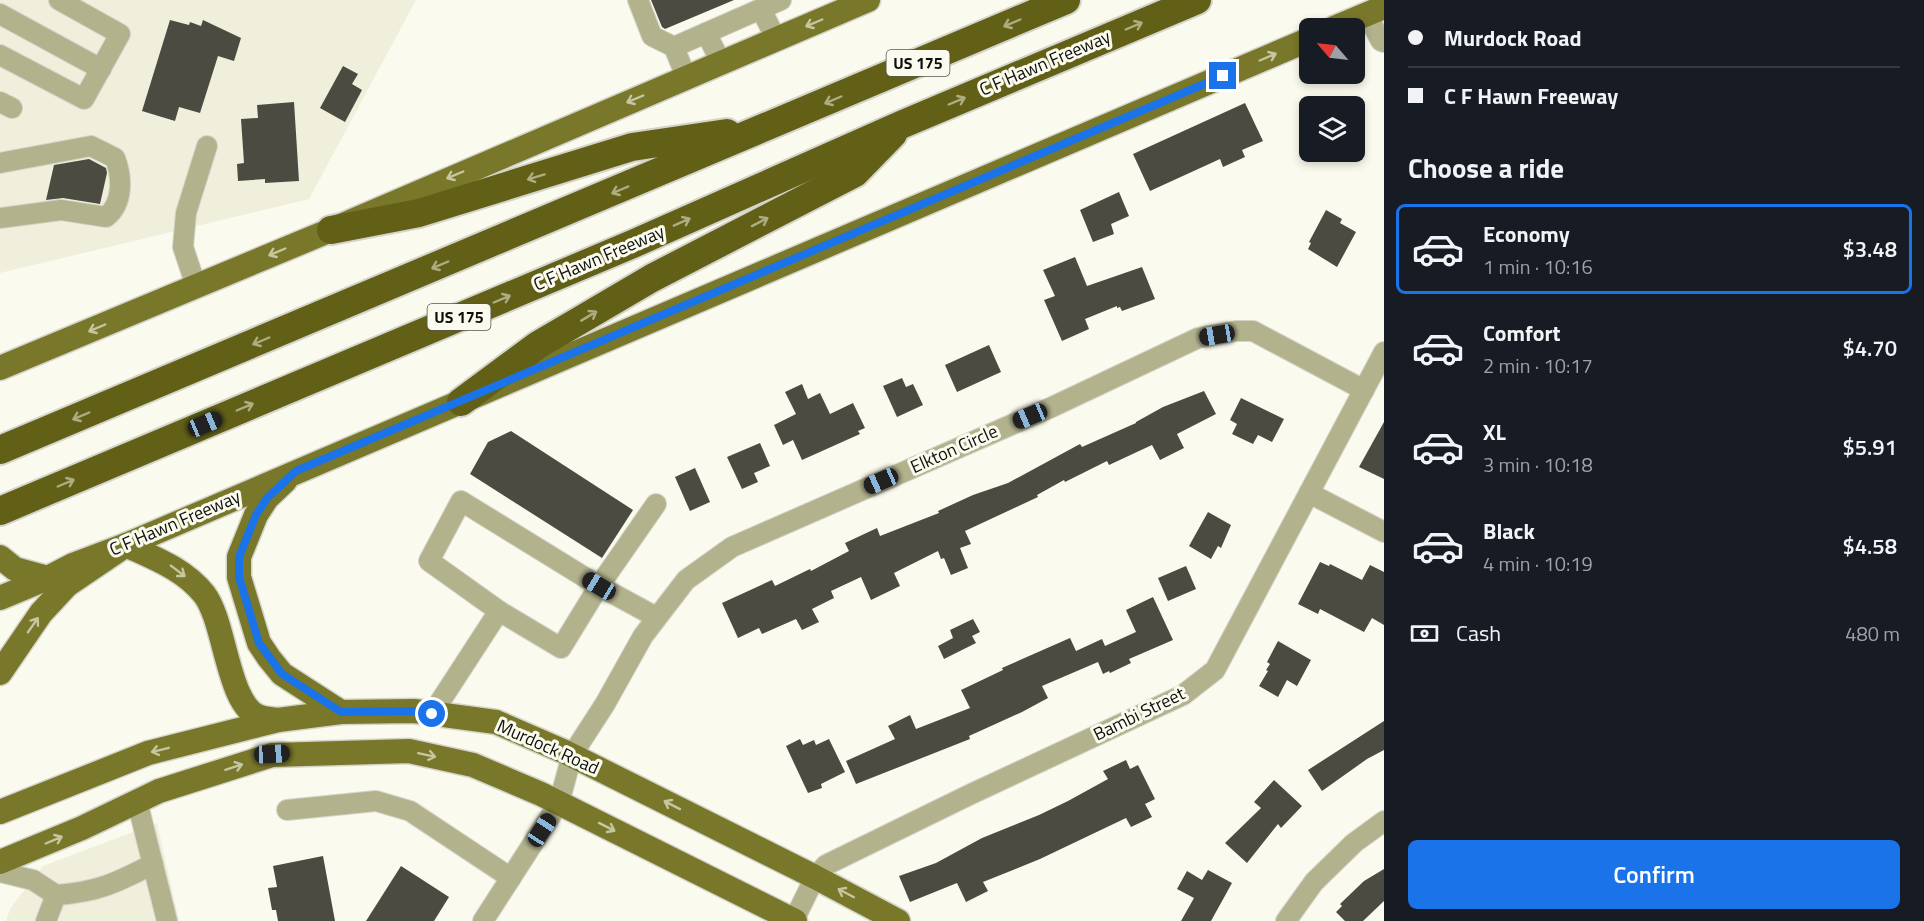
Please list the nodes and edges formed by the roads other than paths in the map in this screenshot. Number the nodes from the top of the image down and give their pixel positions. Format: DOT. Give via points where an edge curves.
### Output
graph roads {
  1 [pos="59,0"];
  2 [pos="638,0"];
  3 [pos="781,0"];
  4 [pos="868,0"];
  5 [pos="1066,0"];
  6 [pos="1197,0"];
  7 [pos="761,9"];
  8 [pos="1375,11"];
  9 [pos="0,14"];
  10 [pos="1358,18"];
  11 [pos="706,33"];
  12 [pos="776,39"];
  13 [pos="1384,42"];
  14 [pos="1299,44"];
  15 [pos="674,47"];
  16 [pos="0,55"];
  17 [pos="722,62"];
  18 [pos="100,69"];
  19 [pos="686,77"];
  20 [pos="903,124"];
  21 [pos="771,126"];
  22 [pos="207,146"];
  23 [pos="0,163"];
  24 [pos="0,218"];
  25 [pos="330,230"];
  26 [pos="196,286"];
  27 [pos="1384,352"];
  28 [pos="0,368"];
  29 [pos="1364,390"];
  30 [pos="461,402"];
  31 [pos="0,450"];
  32 [pos="296,471"];
  33 [pos="1309,493"];
  34 [pos="656,504"];
  35 [pos="6,509"];
  36 [pos="1384,532"];
  37 [pos="126,545"];
  38 [pos="0,557"];
  39 [pos="48,578"];
  40 [pos="599,586"];
  41 [pos="0,598"];
  42 [pos="499,611"];
  43 [pos="656,617"];
  44 [pos="0,673"];
  45 [pos="341,712"];
  46 [pos="432,714"];
  47 [pos="278,720"];
  48 [pos="318,752"];
  49 [pos="572,755"];
  50 [pos="138,801"];
  51 [pos="559,803"];
  52 [pos="287,810"];
  53 [pos="0,812"];
  54 [pos="1384,821"];
  55 [pos="0,862"];
  56 [pos="153,864"];
  57 [pos="0,872"];
  58 [pos="815,877"];
  59 [pos="511,878"];
  60 [pos="56,895"];
  61 [pos="46,921"];
  62 [pos="167,921"];
  63 [pos="483,921"];
  64 [pos="794,921"];
  65 [pos="898,921"];
  66 [pos="1286,921"];
  1 -- 18 [label="street" via="120,34"];
  2 -- 15 [label="street" via="652,36"];
  3 -- 7 [label="street"];
  4 -- 12 [label="main road, one-way"];
  5 -- 21 [label="highway, US 175, one-way"];
  20 -- 6 [label="highway, C F Hawn Freeway / US 175, one-way"];
  7 -- 11 [label="street"];
  7 -- 12 [label="street"];
  8 -- 10 [label="main road"];
  8 -- 13 [label="street"];
  9 -- 18 [label="street"];
  11 -- 15 [label="street"];
  11 -- 17 [label="street"];
  12 -- 17 [label="main road"];
  30 -- 14 [label="main road, C F Hawn Freeway, one-way"];
  15 -- 19 [label="street"];
  16 -- 18 [label="street" via="84,99"];
  17 -- 19 [label="main road"];
  19 -- 25 [label="main road, one-way"];
  30 -- 20 [label="highway, one-way" via="538,345 652,278 855,173"];
  35 -- 20 [label="highway, C F Hawn Freeway / US 175, one-way" via="635,243"];
  21 -- 25 [label="highway, one-way" via="632,147 419,213"];
  21 -- 31 [label="highway, US 175, one-way"];
  22 -- 26 [label="street" via="186,213 183,247"];
  23 -- 24 [label="street" via="91,146 115,158 121,172 119,194 106,217 61,210"];
  25 -- 26 [label="main road, one-way"];
  26 -- 28 [label="main road, one-way"];
  27 -- 29 [label="street, Bambi Street"];
  29 -- 33 [label="street, Bambi Street"];
  29 -- 43 [label="street, Elkton Circle" via="1253,331 1198,338 1052,407 732,547 686,580"];
  30 -- 32 [label="main road, C F Hawn Freeway"];
  32 -- 37 [label="main road, C F Hawn Freeway"];
  32 -- 45 [label="main road" via="267,498 256,515 239,557 239,577 259,643 269,658 282,674"];
  33 -- 36 [label="street"];
  33 -- 58 [label="street, Bambi Street" via="1215,670 1183,695 826,865"];
  34 -- 40 [label="street"];
  37 -- 39 [label="main road, C F Hawn Freeway"];
  44 -- 37 [label="main road, one-way" via="41,613 67,585"];
  37 -- 47 [label="main road, one-way" via="170,565 205,596 219,627 234,684 248,709 259,717"];
  38 -- 39 [label="main road" via="15,569"];
  39 -- 41 [label="main road, C F Hawn Freeway"];
  40 -- 42 [label="street" via="561,648"];
  40 -- 42 [label="street" via="461,501 429,561"];
  40 -- 43 [label="street"];
  42 -- 46 [label="street"];
  43 -- 49 [label="street, Elkton Circle"];
  45 -- 46 [label="main road, Murdock Road"];
  45 -- 47 [label="main road, Murdock Road"];
  46 -- 49 [label="main road, Murdock Road" via="496,723"];
  47 -- 48 [label="main road" via="288,737"];
  47 -- 53 [label="main road, Murdock Road, one-way" via="148,753"];
  50 -- 48 [label="main road, one-way" via="272,754"];
  48 -- 51 [label="main road, one-way" via="410,751 473,765"];
  49 -- 51 [label="street, Elkton Circle"];
  58 -- 49 [label="main road, Murdock Road, one-way"];
  55 -- 50 [label="main road, one-way"];
  50 -- 56 [label="street"];
  51 -- 59 [label="street, Elkton Circle"];
  51 -- 64 [label="main road, one-way"];
  52 -- 59 [label="street" via="376,801 410,812"];
  54 -- 66 [label="street" via="1354,843 1314,882"];
  56 -- 60 [label="street" via="112,885"];
  56 -- 62 [label="street"];
  57 -- 60 [label="street" via="33,880"];
  58 -- 64 [label="street, Bambi Street"];
  65 -- 58 [label="main road, Murdock Road, one-way"];
  59 -- 63 [label="street, Elkton Circle"];
  60 -- 61 [label="street"];
}
